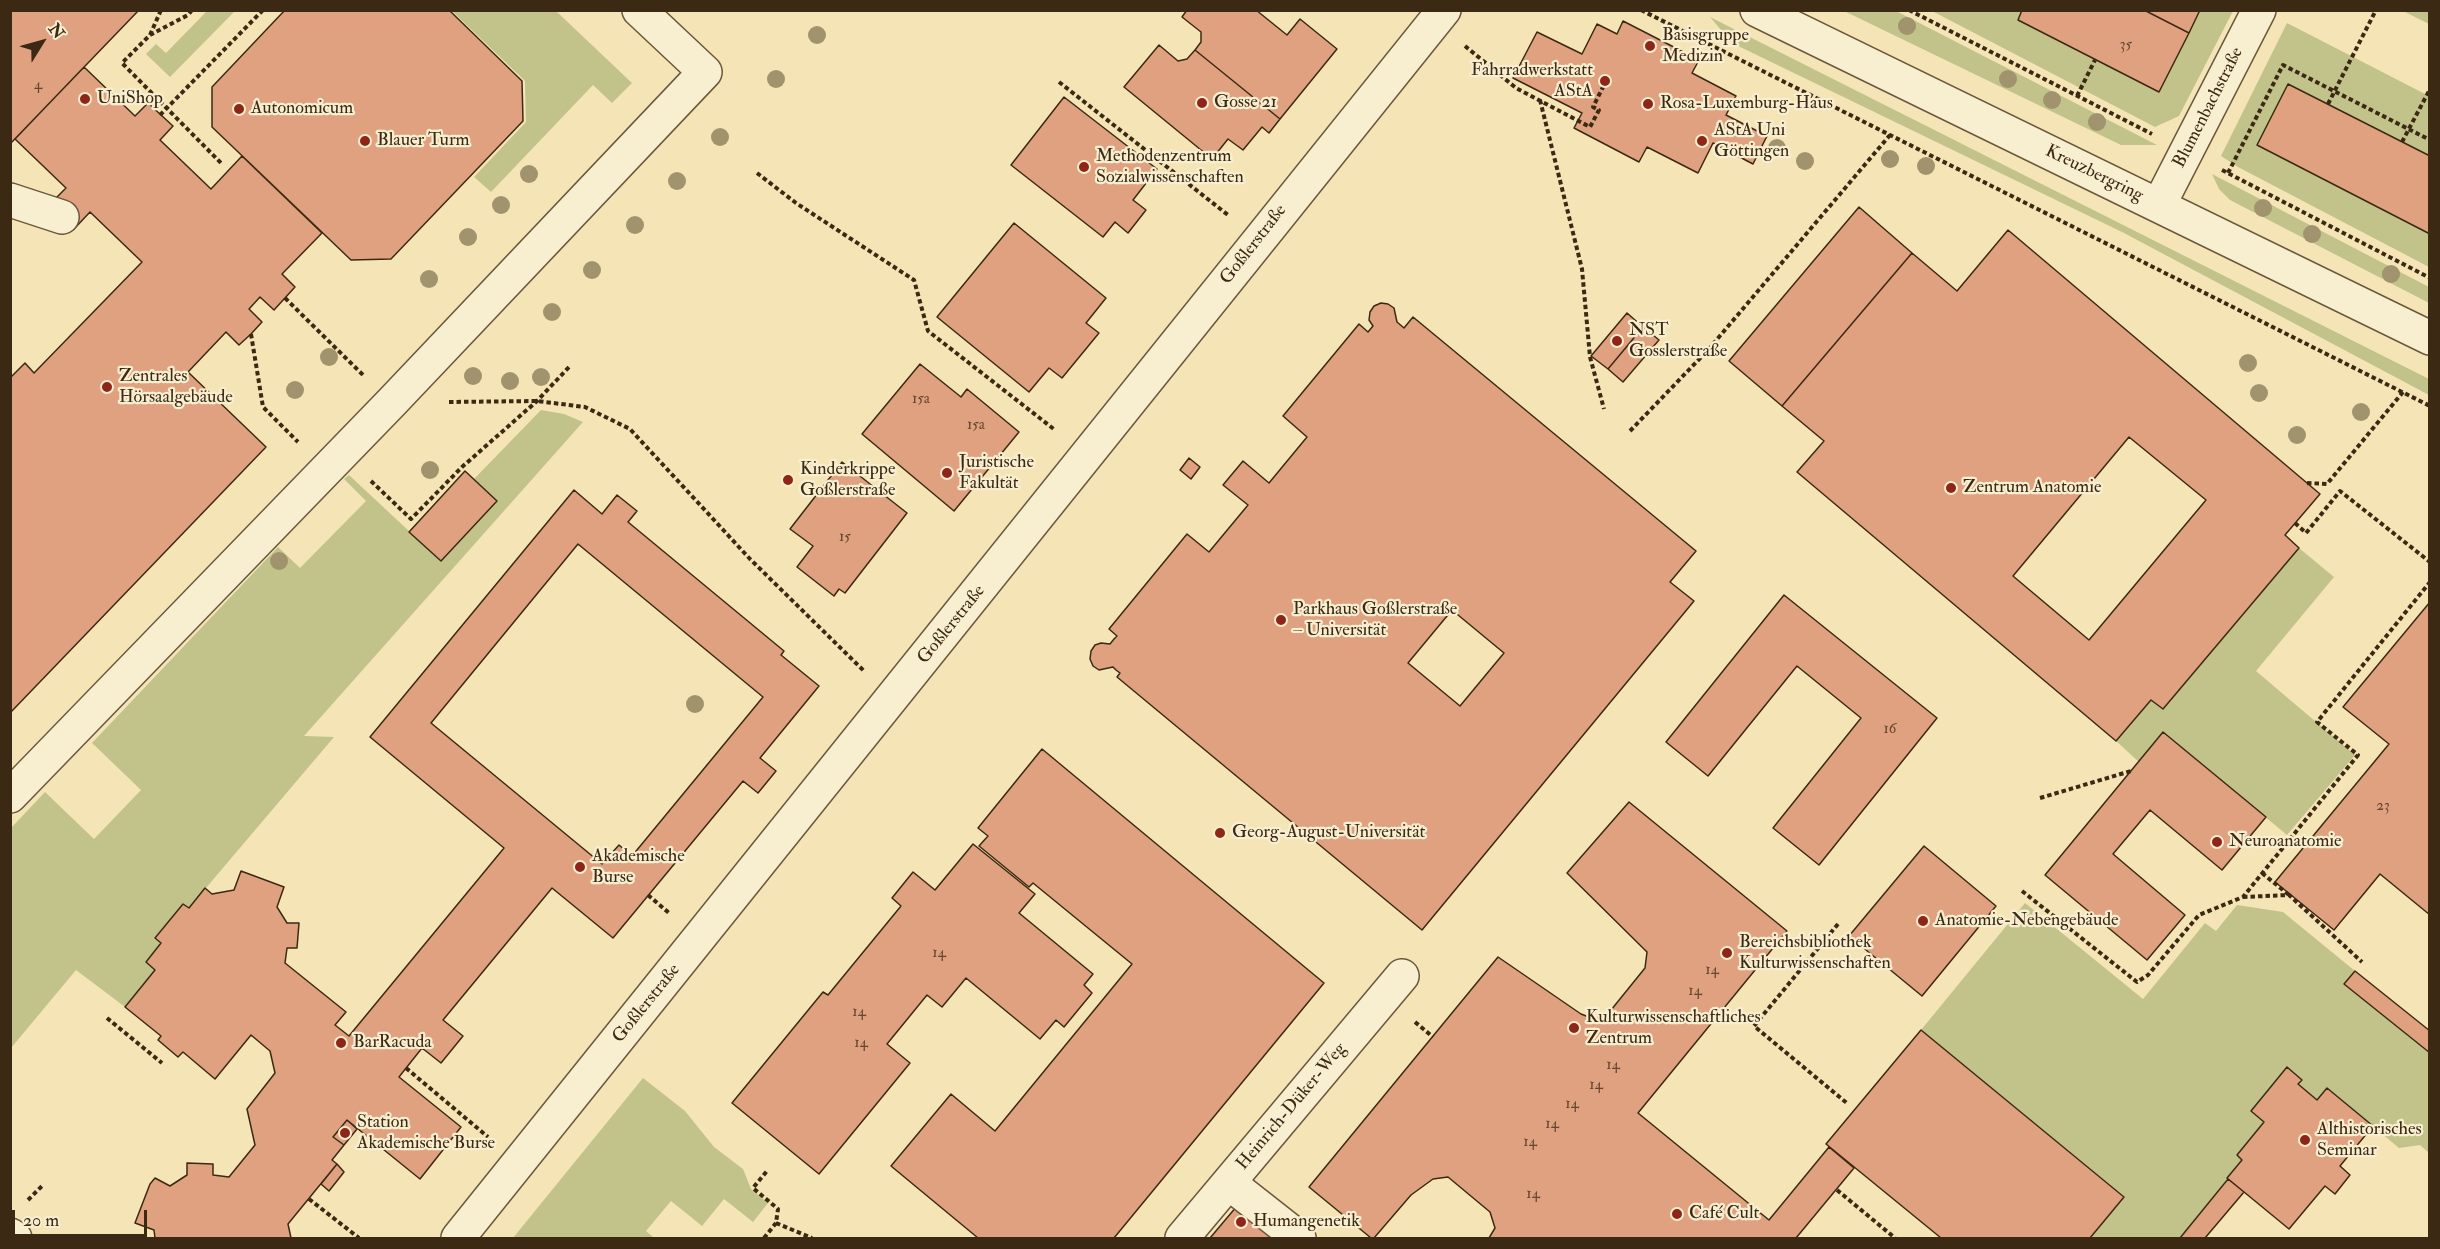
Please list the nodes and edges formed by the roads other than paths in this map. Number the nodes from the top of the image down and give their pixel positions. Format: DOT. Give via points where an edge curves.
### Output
graph roads {
  1 [pos="639,10"];
  2 [pos="1757,10"];
  3 [pos="2259,10"];
  4 [pos="1439,16"];
  5 [pos="10,201"];
  6 [pos="2159,205"];
  7 [pos="62,217"];
  8 [pos="2430,338"];
  9 [pos="10,796"];
  10 [pos="1402,975"];
  11 [pos="1229,1183"];
  12 [pos="10,1234"];
  13 [pos="15,1239"];
  14 [pos="458,1239"];
  15 [pos="1182,1239"];
  16 [pos="1299,1239"];
  1 -- 9 [label="street" via="705,72"];
  2 -- 6 [label="street, Kreuzbergring"];
  3 -- 6 [label="street, Blumenbachstraße"];
  4 -- 14 [label="street, Goßlerstraße"];
  5 -- 7 [label="street"];
  6 -- 8 [label="street, Kreuzbergring"];
  10 -- 11 [label="street, Heinrich-Düker-Weg"];
  11 -- 15 [label="street, Heinrich-Düker-Weg"];
  11 -- 16 [label="street"];
  12 -- 13 [label="street"];
}
